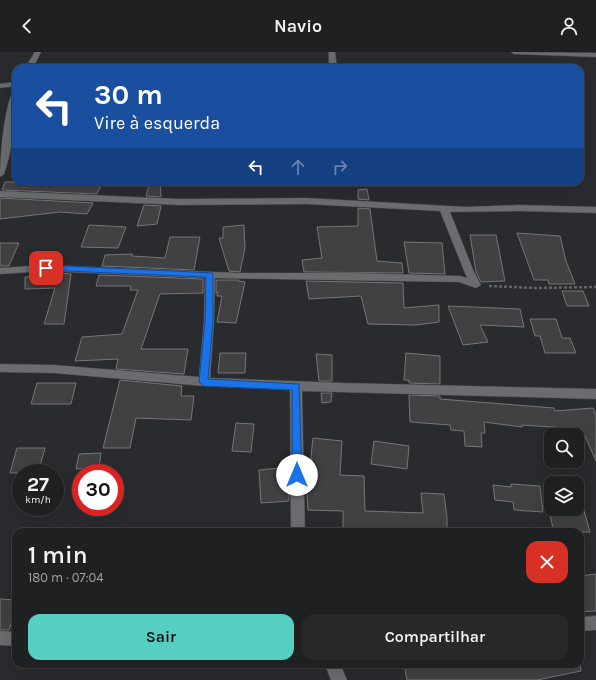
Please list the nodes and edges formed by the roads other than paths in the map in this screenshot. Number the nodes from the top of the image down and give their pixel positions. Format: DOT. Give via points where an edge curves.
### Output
graph roads {
  1 [pos="38,52"];
  2 [pos="332,52"];
  3 [pos="514,52"];
  4 [pos="596,55"];
  5 [pos="32,64"];
  6 [pos="333,64"];
  7 [pos="12,84"];
  8 [pos="0,86"];
  9 [pos="12,125"];
  10 [pos="0,174"];
  11 [pos="0,194"];
  12 [pos="444,209"];
  13 [pos="596,210"];
  14 [pos="0,271"];
  15 [pos="210,275"];
  16 [pos="0,368"];
  17 [pos="204,382"];
  18 [pos="296,386"];
  19 [pos="596,394"];
  20 [pos="298,528"];
  21 [pos="596,623"];
  22 [pos="584,624"];
  23 [pos="0,638"];
  24 [pos="12,639"];
  25 [pos="334,668"];
  26 [pos="339,680"];
  1 -- 5 [label="street"];
  2 -- 6 [label="street"];
  3 -- 4 [label="street"];
  7 -- 8 [label="street"];
  9 -- 10 [label="street"];
  11 -- 12 [label="street" via="179,202 306,201"];
  12 -- 13 [label="street"];
  12 -- 15 [label="street" via="476,285 460,279"];
  14 -- 15 [label="street" via="46,268"];
  15 -- 17 [label="street"];
  16 -- 17 [label="street" via="54,369"];
  17 -- 18 [label="street"];
  18 -- 19 [label="street"];
  18 -- 20 [label="street"];
  21 -- 22 [label="street"];
  23 -- 24 [label="street"];
  25 -- 26 [label="street"];
}
